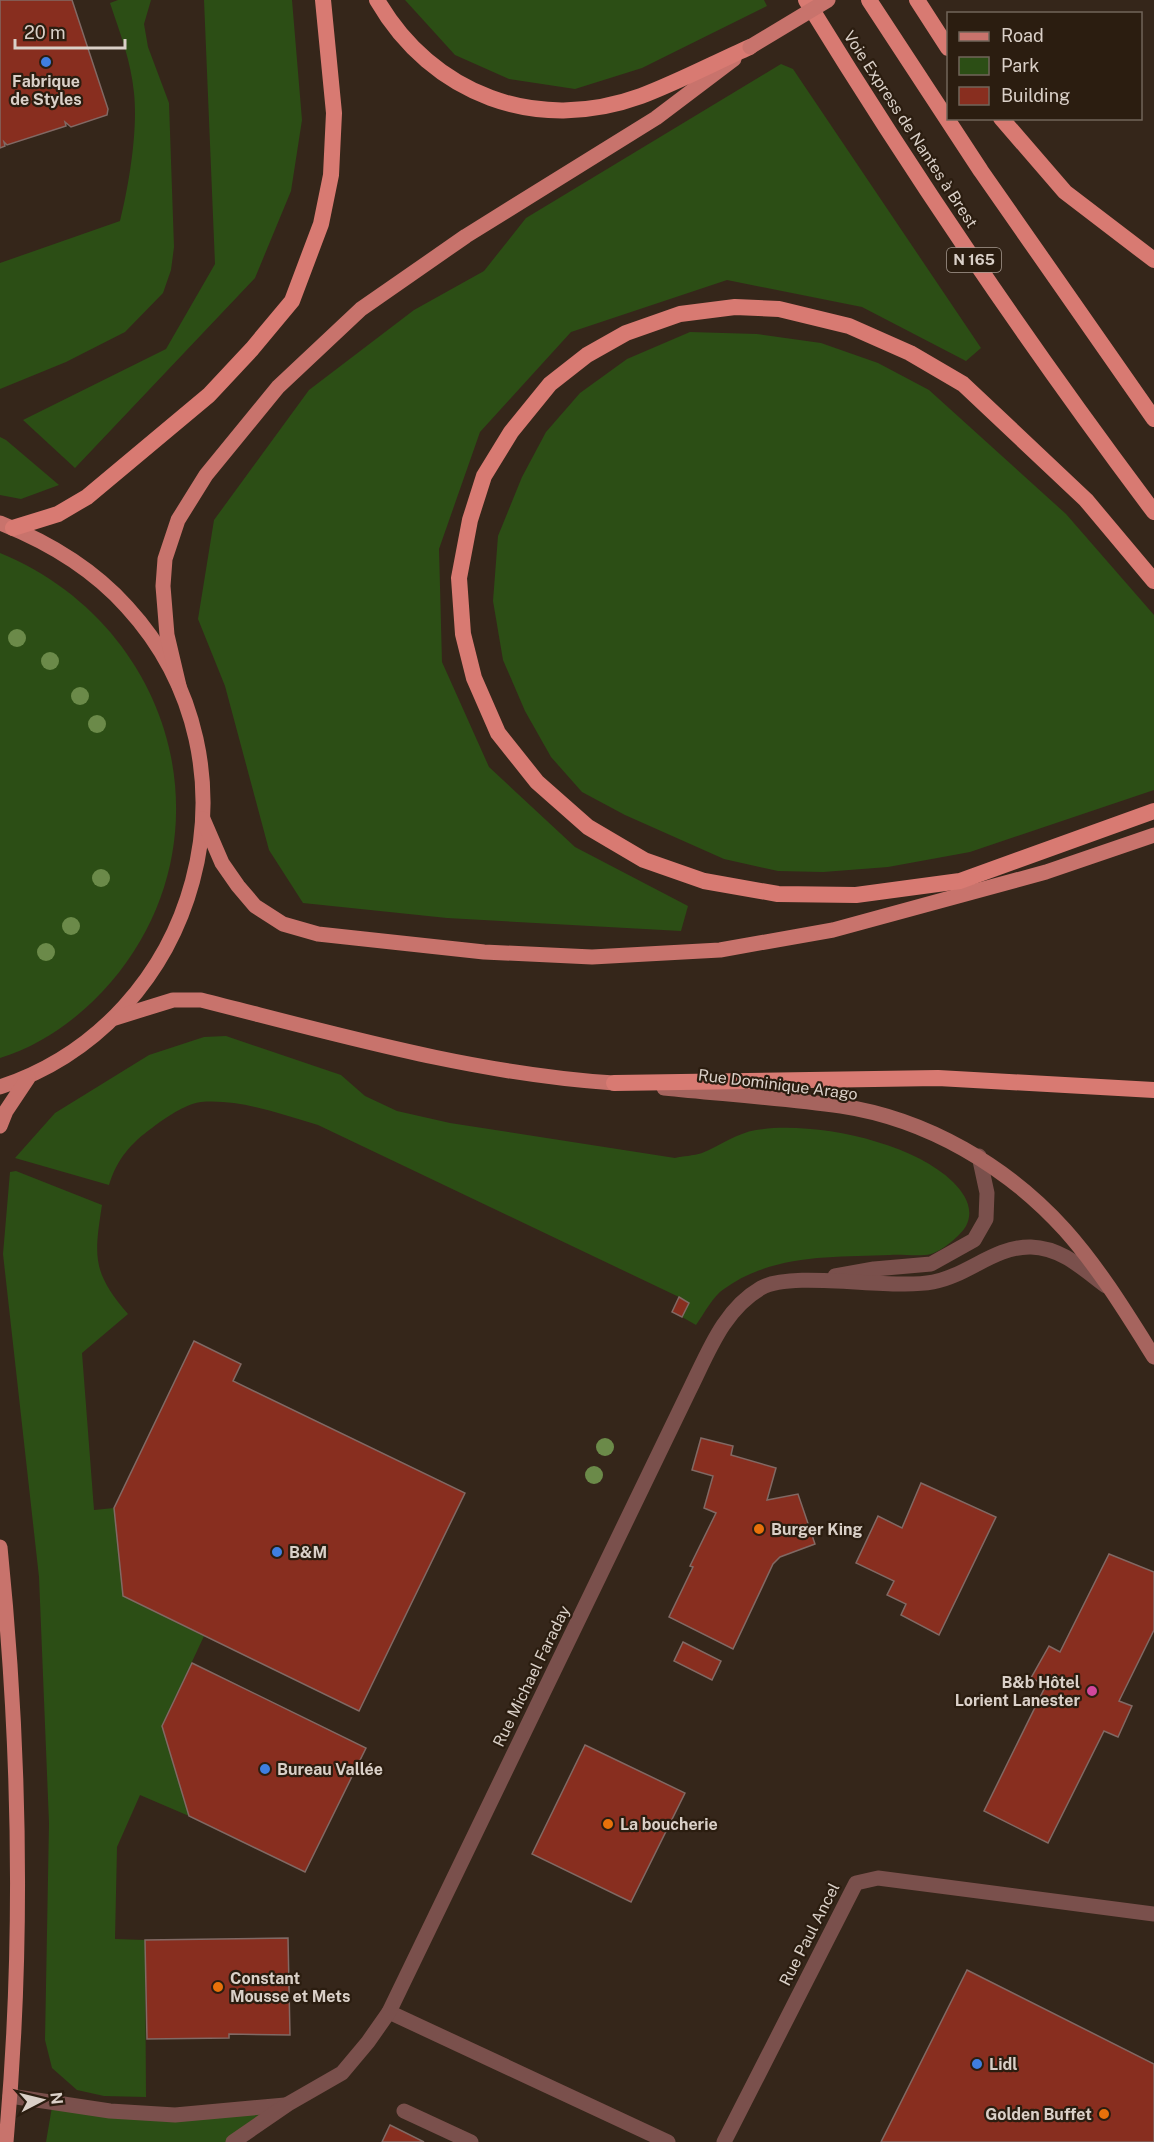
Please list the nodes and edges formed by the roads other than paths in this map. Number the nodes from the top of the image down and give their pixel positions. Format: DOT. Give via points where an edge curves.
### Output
graph roads {
  1 [pos="323,0"];
  2 [pos="377,0"];
  3 [pos="806,0"];
  4 [pos="828,0"];
  5 [pos="869,0"];
  6 [pos="917,0"];
  7 [pos="947,46"];
  8 [pos="750,47"];
  9 [pos="947,119"];
  10 [pos="948,120"];
  11 [pos="1003,120"];
  12 [pos="1065,192"];
  13 [pos="1154,251"];
  14 [pos="1154,260"];
  15 [pos="1154,419"];
  16 [pos="1154,512"];
  17 [pos="6,526"];
  18 [pos="1154,581"];
  19 [pos="178,686"];
  20 [pos="1154,811"];
  21 [pos="203,819"];
  22 [pos="1154,835"];
  23 [pos="115,1018"];
  24 [pos="28,1078"];
  25 [pos="614,1083"];
  26 [pos="0,1087"];
  27 [pos="1154,1090"];
  28 [pos="0,1126"];
  29 [pos="979,1156"];
  30 [pos="811,1281"];
  31 [pos="1108,1287"];
  32 [pos="1154,1357"];
  33 [pos="0,1547"];
  34 [pos="1154,1914"];
  35 [pos="389,2012"];
  36 [pos="10,2096"];
  37 [pos="288,2104"];
  38 [pos="404,2112"];
  39 [pos="6,2142"];
  40 [pos="233,2142"];
  41 [pos="471,2142"];
  42 [pos="668,2142"];
  43 [pos="724,2142"];
  1 -- 17 [label="highway" via="334,113 331,175 321,225 292,301 209,395 87,497 58,514"];
  2 -- 8 [label="highway" via="393,27 428,63 465,89 512,105 550,110 595,108 640,96"];
  3 -- 16 [label="highway, Voie Express de Nantes à Brest / N 165" via="873,110 1003,302"];
  4 -- 8 [label="main road, bridge"];
  5 -- 9 [label="highway"];
  6 -- 7 [label="highway"];
  8 -- 19 [label="main road" via="656,118 466,236 361,309 278,387 206,475 178,520 165,559 163,586 167,635"];
  10 -- 15 [label="highway"];
  11 -- 12 [label="highway"];
  12 -- 13 [label="highway"];
  12 -- 14 [label="highway"];
  17 -- 19 [label="main road" via="56,548 94,575 128,607 156,645"];
  18 -- 20 [label="highway" via="1086,500 963,384 910,353 849,326 779,309 735,307 680,314 627,333 587,355 550,384 511,432 484,476 470,520 459,578 463,634 474,678 498,733 537,782 597,833 644,860 704,881 778,894 856,895 960,881"];
  19 -- 21 [label="main road" via="194,729 202,774"];
  21 -- 22 [label="main road" via="222,863 238,886 255,906 283,924 318,934 484,952 592,957 720,950 833,930 1035,875"];
  21 -- 23 [label="main road" via="198,863 186,907 168,947 144,985"];
  23 -- 24 [label="main road" via="74,1052"];
  23 -- 25 [label="main road, Rue Dominique Arago" via="173,1000 201,1000 377,1044 548,1079"];
  24 -- 26 [label="main road"];
  24 -- 28 [label="main road"];
  25 -- 27 [label="highway" via="938,1078"];
  25 -- 29 [label="main road, Rue Dominique Arago" via="843,1107 915,1126"];
  29 -- 30 [label="street, Rue Michael Faraday" via="987,1212 974,1240 931,1264 874,1269"];
  29 -- 31 [label="main road, Rue Dominique Arago" via="1065,1230"];
  30 -- 31 [label="street, Rue Michael Faraday" via="934,1282 998,1254 1031,1247 1063,1254"];
  30 -- 35 [label="street, Rue Michael Faraday" via="764,1286 741,1301 724,1322"];
  31 -- 32 [label="main road, Rue Dominique Arago"];
  33 -- 36 [label="main road" via="16,1793"];
  34 -- 43 [label="street, Rue Paul Ancel" via="878,1878 856,1882"];
  35 -- 37 [label="street, Rue Michael Faraday" via="342,2073"];
  35 -- 42 [label="street"];
  36 -- 37 [label="street, Rue Michael Faraday" via="175,2115"];
  36 -- 39 [label="main road"];
  37 -- 40 [label="street, Rue Michael Faraday"];
  38 -- 41 [label="street"];
}
